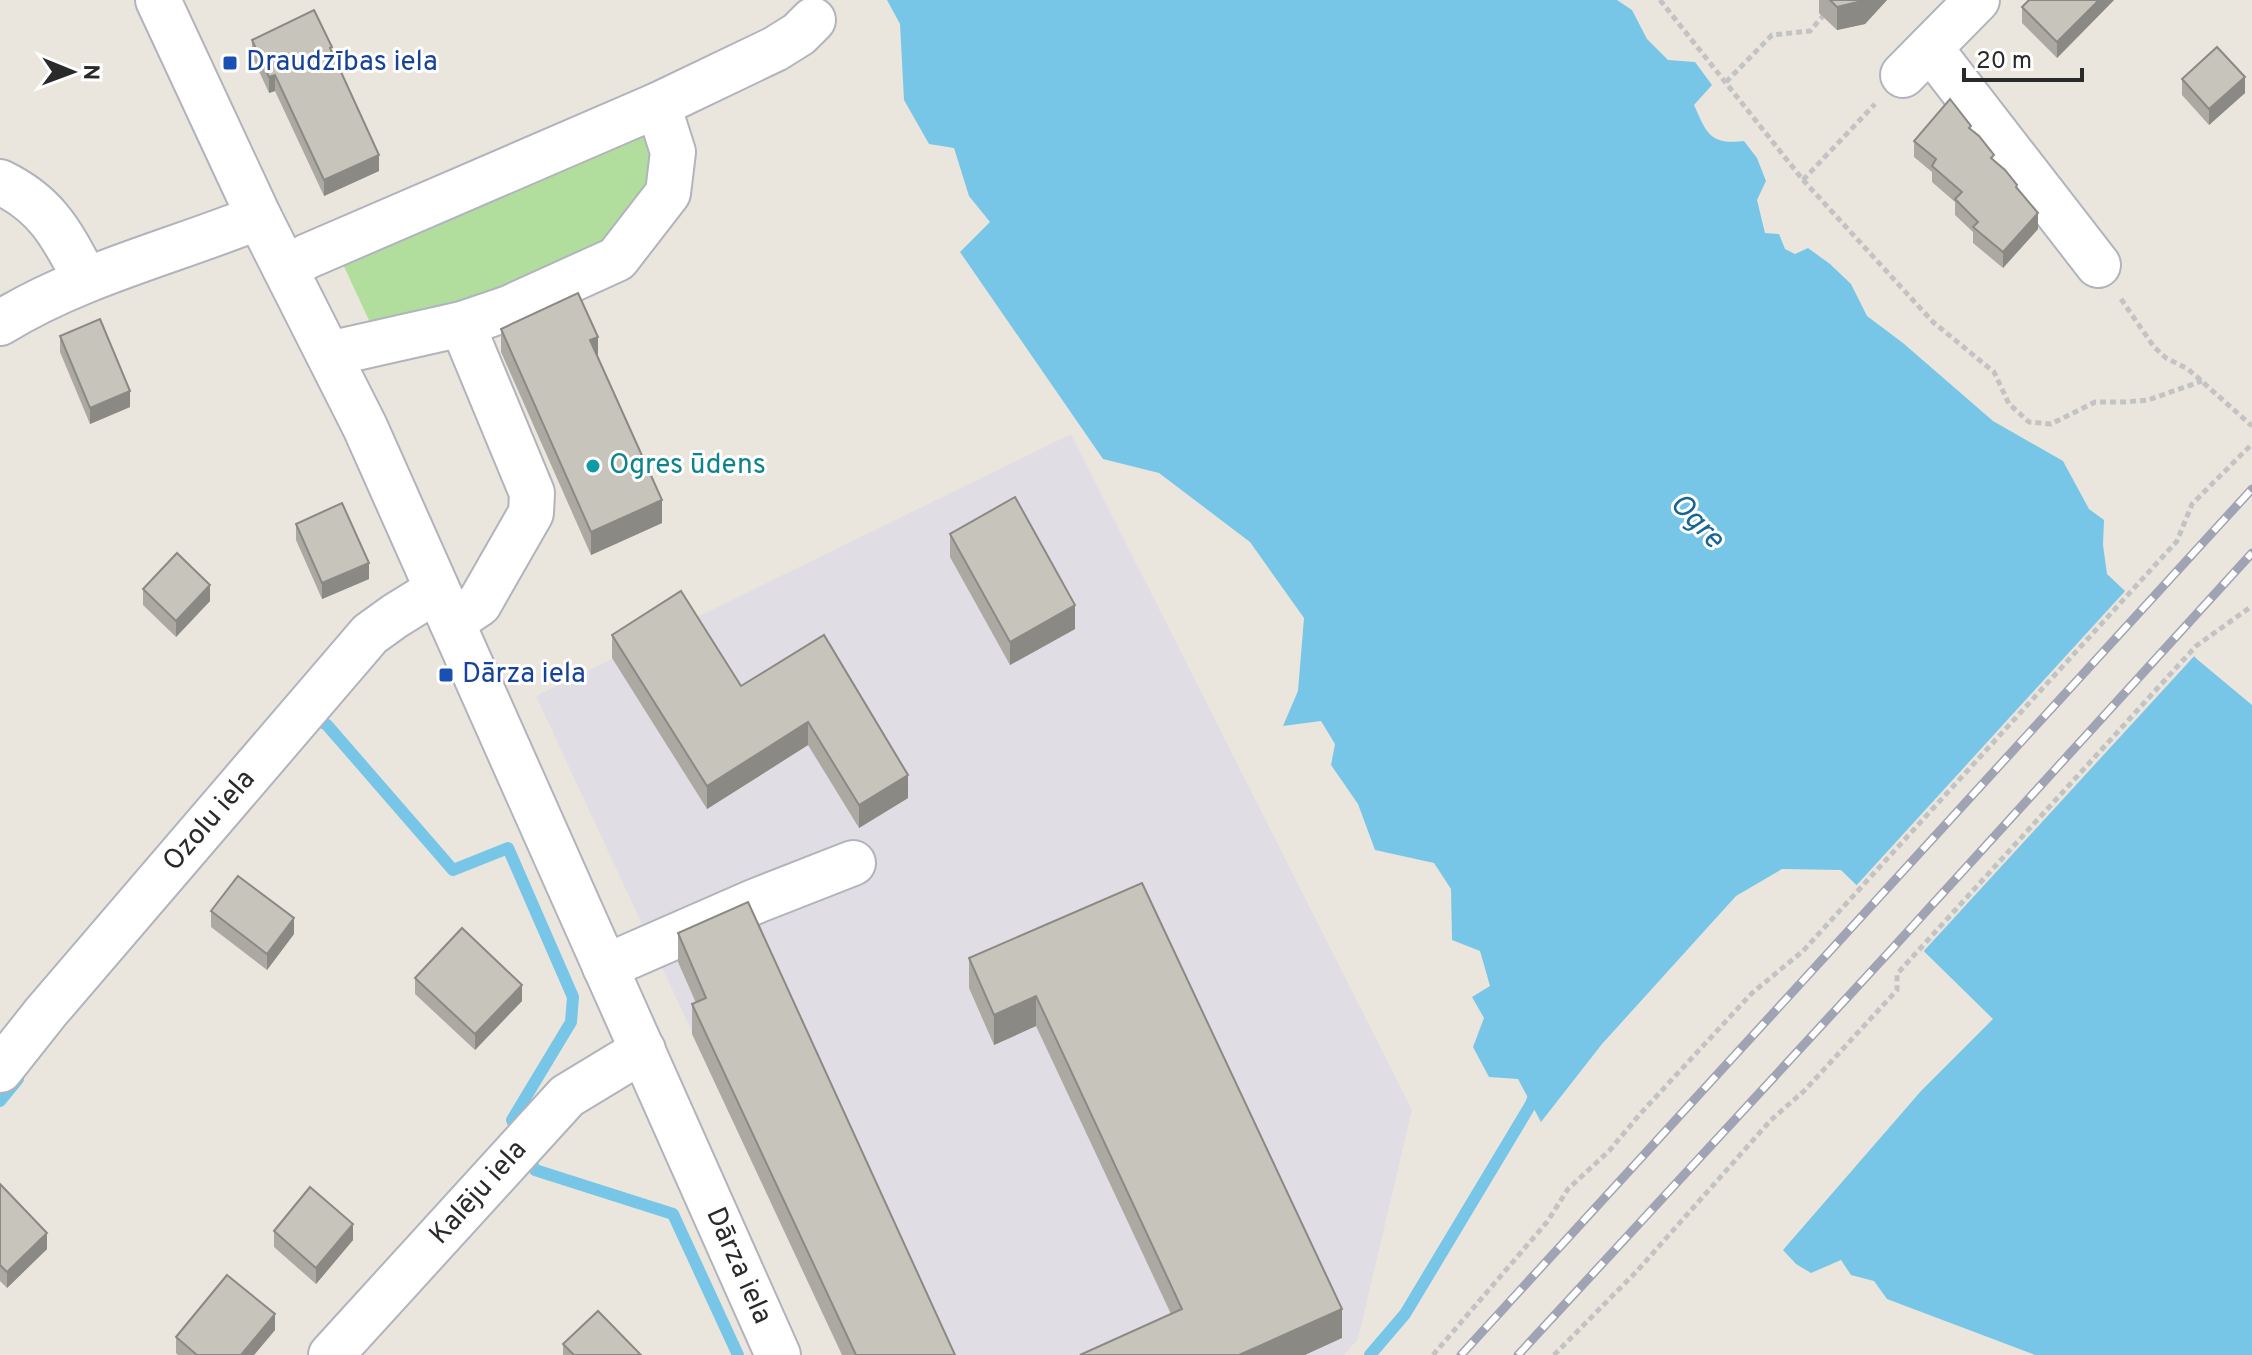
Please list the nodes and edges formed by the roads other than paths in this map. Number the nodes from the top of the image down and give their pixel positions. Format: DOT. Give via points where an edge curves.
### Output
graph roads {
  1 [pos="158,0"];
  2 [pos="1977,0"];
  3 [pos="813,20"];
  4 [pos="658,105"];
  5 [pos="0,182"];
  6 [pos="259,217"];
  7 [pos="2098,265"];
  8 [pos="285,268"];
  9 [pos="86,280"];
  10 [pos="0,323"];
  11 [pos="462,324"];
  12 [pos="329,354"];
  13 [pos="444,606"];
  14 [pos="853,863"];
  15 [pos="605,967"];
  16 [pos="643,1050"];
  17 [pos="0,1070"];
  18 [pos="331,1355"];
  19 [pos="778,1355"];
  1 -- 6 [label="street, Dārza iela"];
  2 -- 7 [label="street" via="1916,62"];
  3 -- 4 [label="street" via="775,49"];
  4 -- 8 [label="street"];
  4 -- 11 [label="street" via="673,152 668,193 617,259"];
  5 -- 9 [label="street" via="41,207"];
  6 -- 8 [label="street, Dārza iela"];
  6 -- 9 [label="street"];
  8 -- 12 [label="street, Dārza iela"];
  9 -- 10 [label="street"];
  11 -- 12 [label="street"];
  11 -- 13 [label="street, Ozolu iela" via="532,493 531,513 479,604"];
  12 -- 13 [label="street, Dārza iela"];
  13 -- 15 [label="street, Dārza iela"];
  13 -- 17 [label="street, Ozolu iela" via="395,616 370,634"];
  14 -- 15 [label="street"];
  15 -- 16 [label="street, Dārza iela"];
  16 -- 18 [label="street, Kalēju iela" via="567,1096"];
  16 -- 19 [label="street, Dārza iela"];
}
